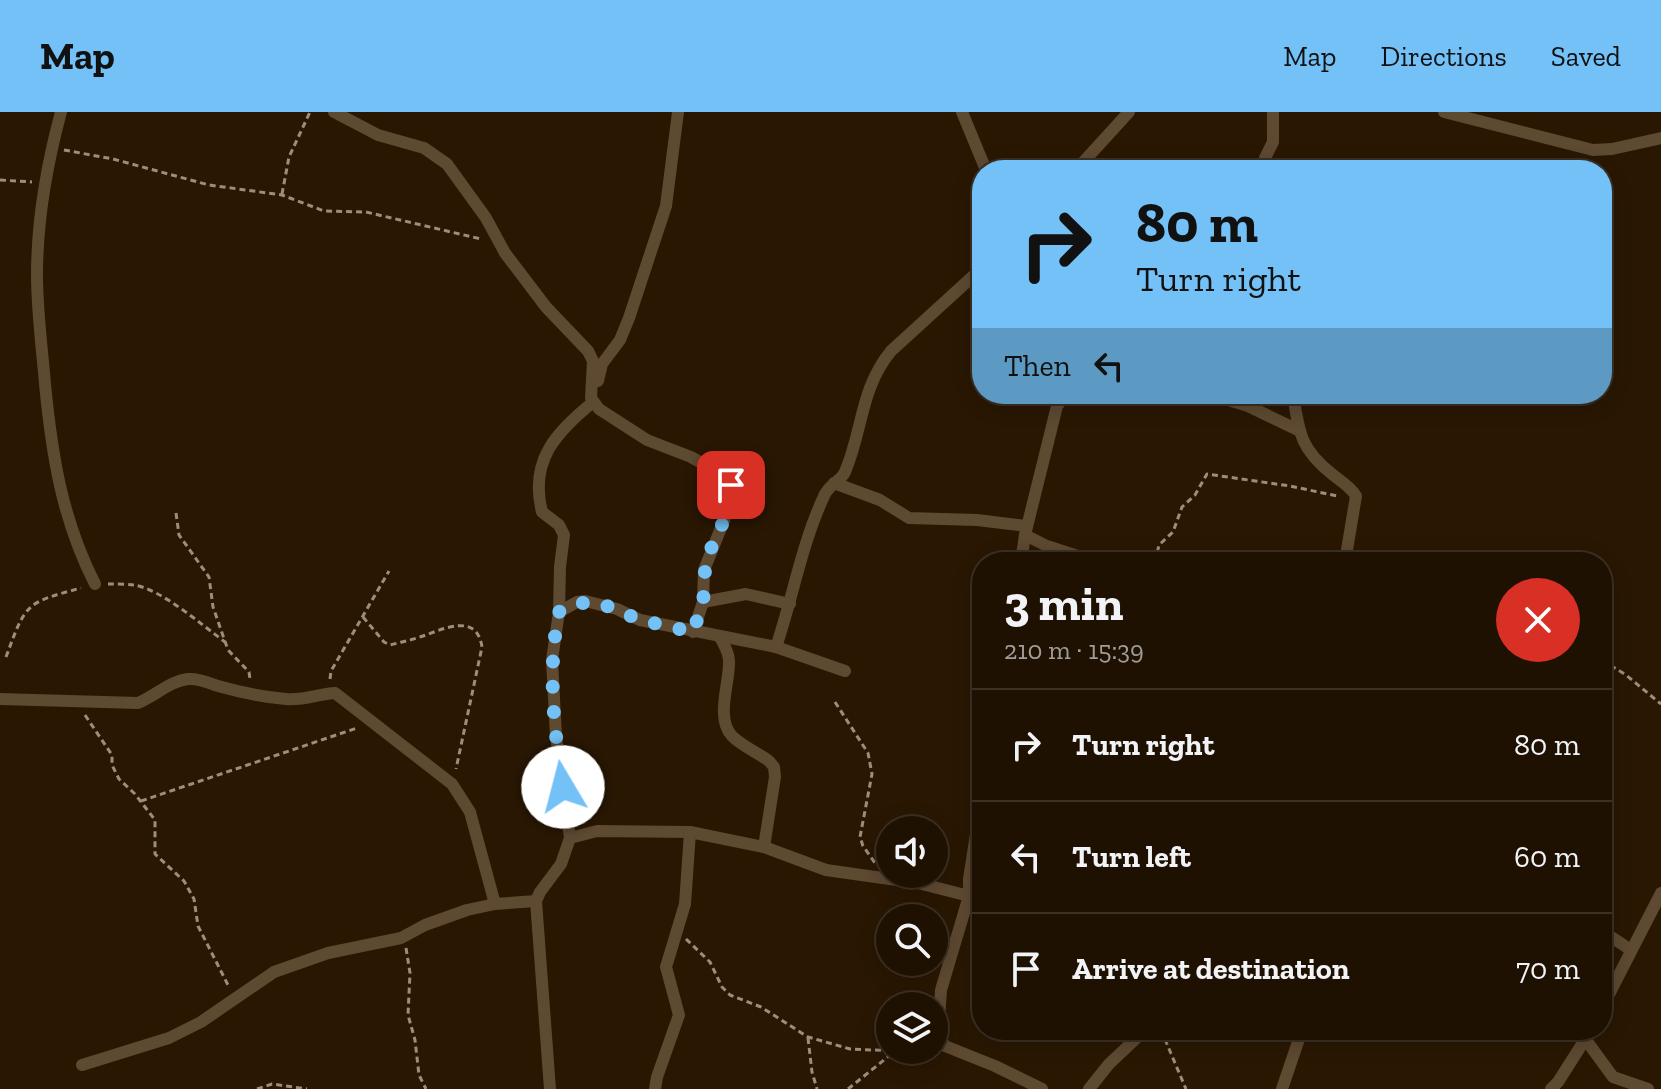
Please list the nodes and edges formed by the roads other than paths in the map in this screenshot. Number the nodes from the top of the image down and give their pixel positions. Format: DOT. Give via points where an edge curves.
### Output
graph roads {
  1 [pos="61,112"];
  2 [pos="334,112"];
  3 [pos="678,112"];
  4 [pos="962,112"];
  5 [pos="1129,112"];
  6 [pos="1273,112"];
  7 [pos="1444,112"];
  8 [pos="1661,138"];
  9 [pos="982,160"];
  10 [pos="1085,160"];
  11 [pos="1265,160"];
  12 [pos="972,277"];
  13 [pos="592,396"];
  14 [pos="1059,404"];
  15 [pos="1242,404"];
  16 [pos="1294,404"];
  17 [pos="1298,430"];
  18 [pos="834,483"];
  19 [pos="1026,530"];
  20 [pos="1023,552"];
  21 [pos="1065,552"];
  22 [pos="1347,552"];
  23 [pos="95,584"];
  24 [pos="703,602"];
  25 [pos="790,604"];
  26 [pos="559,612"];
  27 [pos="693,632"];
  28 [pos="720,637"];
  29 [pos="776,647"];
  30 [pos="845,671"];
  31 [pos="0,699"];
  32 [pos="690,832"];
  33 [pos="570,838"];
  34 [pos="764,847"];
  35 [pos="972,860"];
  36 [pos="1661,893"];
  37 [pos="969,896"];
  38 [pos="536,901"];
  39 [pos="495,904"];
  40 [pos="1612,938"];
  41 [pos="1631,950"];
  42 [pos="1612,988"];
  43 [pos="1134,1040"];
  44 [pos="1299,1040"];
  45 [pos="1585,1040"];
  46 [pos="1592,1040"];
  47 [pos="82,1065"];
  48 [pos="550,1089"];
  49 [pos="655,1089"];
  50 [pos="1042,1089"];
  51 [pos="1089,1089"];
  52 [pos="1282,1089"];
  53 [pos="1551,1089"];
  54 [pos="1648,1089"];
  1 -- 23 [label="street" via="46,183 37,273 49,421 68,523"];
  2 -- 13 [label="street" via="378,135 424,148 447,164 546,307 588,351 593,361"];
  3 -- 13 [label="street" via="663,216 620,340 605,357"];
  4 -- 9 [label="street"];
  5 -- 10 [label="street"];
  6 -- 11 [label="street" via="1273,142"];
  7 -- 8 [label="street" via="1593,150"];
  12 -- 18 [label="street" via="879,366 845,473"];
  13 -- 24 [label="street" via="608,416 647,440 691,457 731,485 727,513 704,570"];
  13 -- 26 [label="street" via="541,465 542,512 564,532"];
  14 -- 19 [label="street"];
  15 -- 17 [label="street"];
  16 -- 17 [label="street"];
  17 -- 22 [label="street" via="1316,461 1352,489 1356,500"];
  18 -- 19 [label="street" via="880,500 909,518 977,520"];
  18 -- 25 [label="street" via="825,493"];
  19 -- 20 [label="street"];
  19 -- 21 [label="street"];
  24 -- 25 [label="street" via="746,594"];
  24 -- 27 [label="street"];
  25 -- 29 [label="street"];
  26 -- 27 [label="street" via="585,601"];
  26 -- 33 [label="street" via="552,675"];
  27 -- 28 [label="street"];
  28 -- 29 [label="street"];
  28 -- 34 [label="street" via="729,660 726,726 774,767"];
  29 -- 30 [label="street"];
  31 -- 39 [label="street" via="138,703 187,679 296,700 335,693 452,784 470,812"];
  32 -- 33 [label="street" via="607,830"];
  32 -- 34 [label="street"];
  32 -- 49 [label="street" via="685,904 666,967 679,1015"];
  33 -- 38 [label="street" via="561,864"];
  34 -- 37 [label="street" via="826,870"];
  35 -- 37 [label="street"];
  36 -- 41 [label="street"];
  37 -- 50 [label="street" via="941,990 940,1041"];
  38 -- 39 [label="street"];
  38 -- 48 [label="street"];
  39 -- 47 [label="street" via="274,972 169,1038"];
  40 -- 41 [label="street"];
  41 -- 42 [label="street"];
  43 -- 51 [label="street"];
  44 -- 52 [label="street"];
  45 -- 53 [label="street"];
  46 -- 54 [label="street" via="1613,1077"];
}
